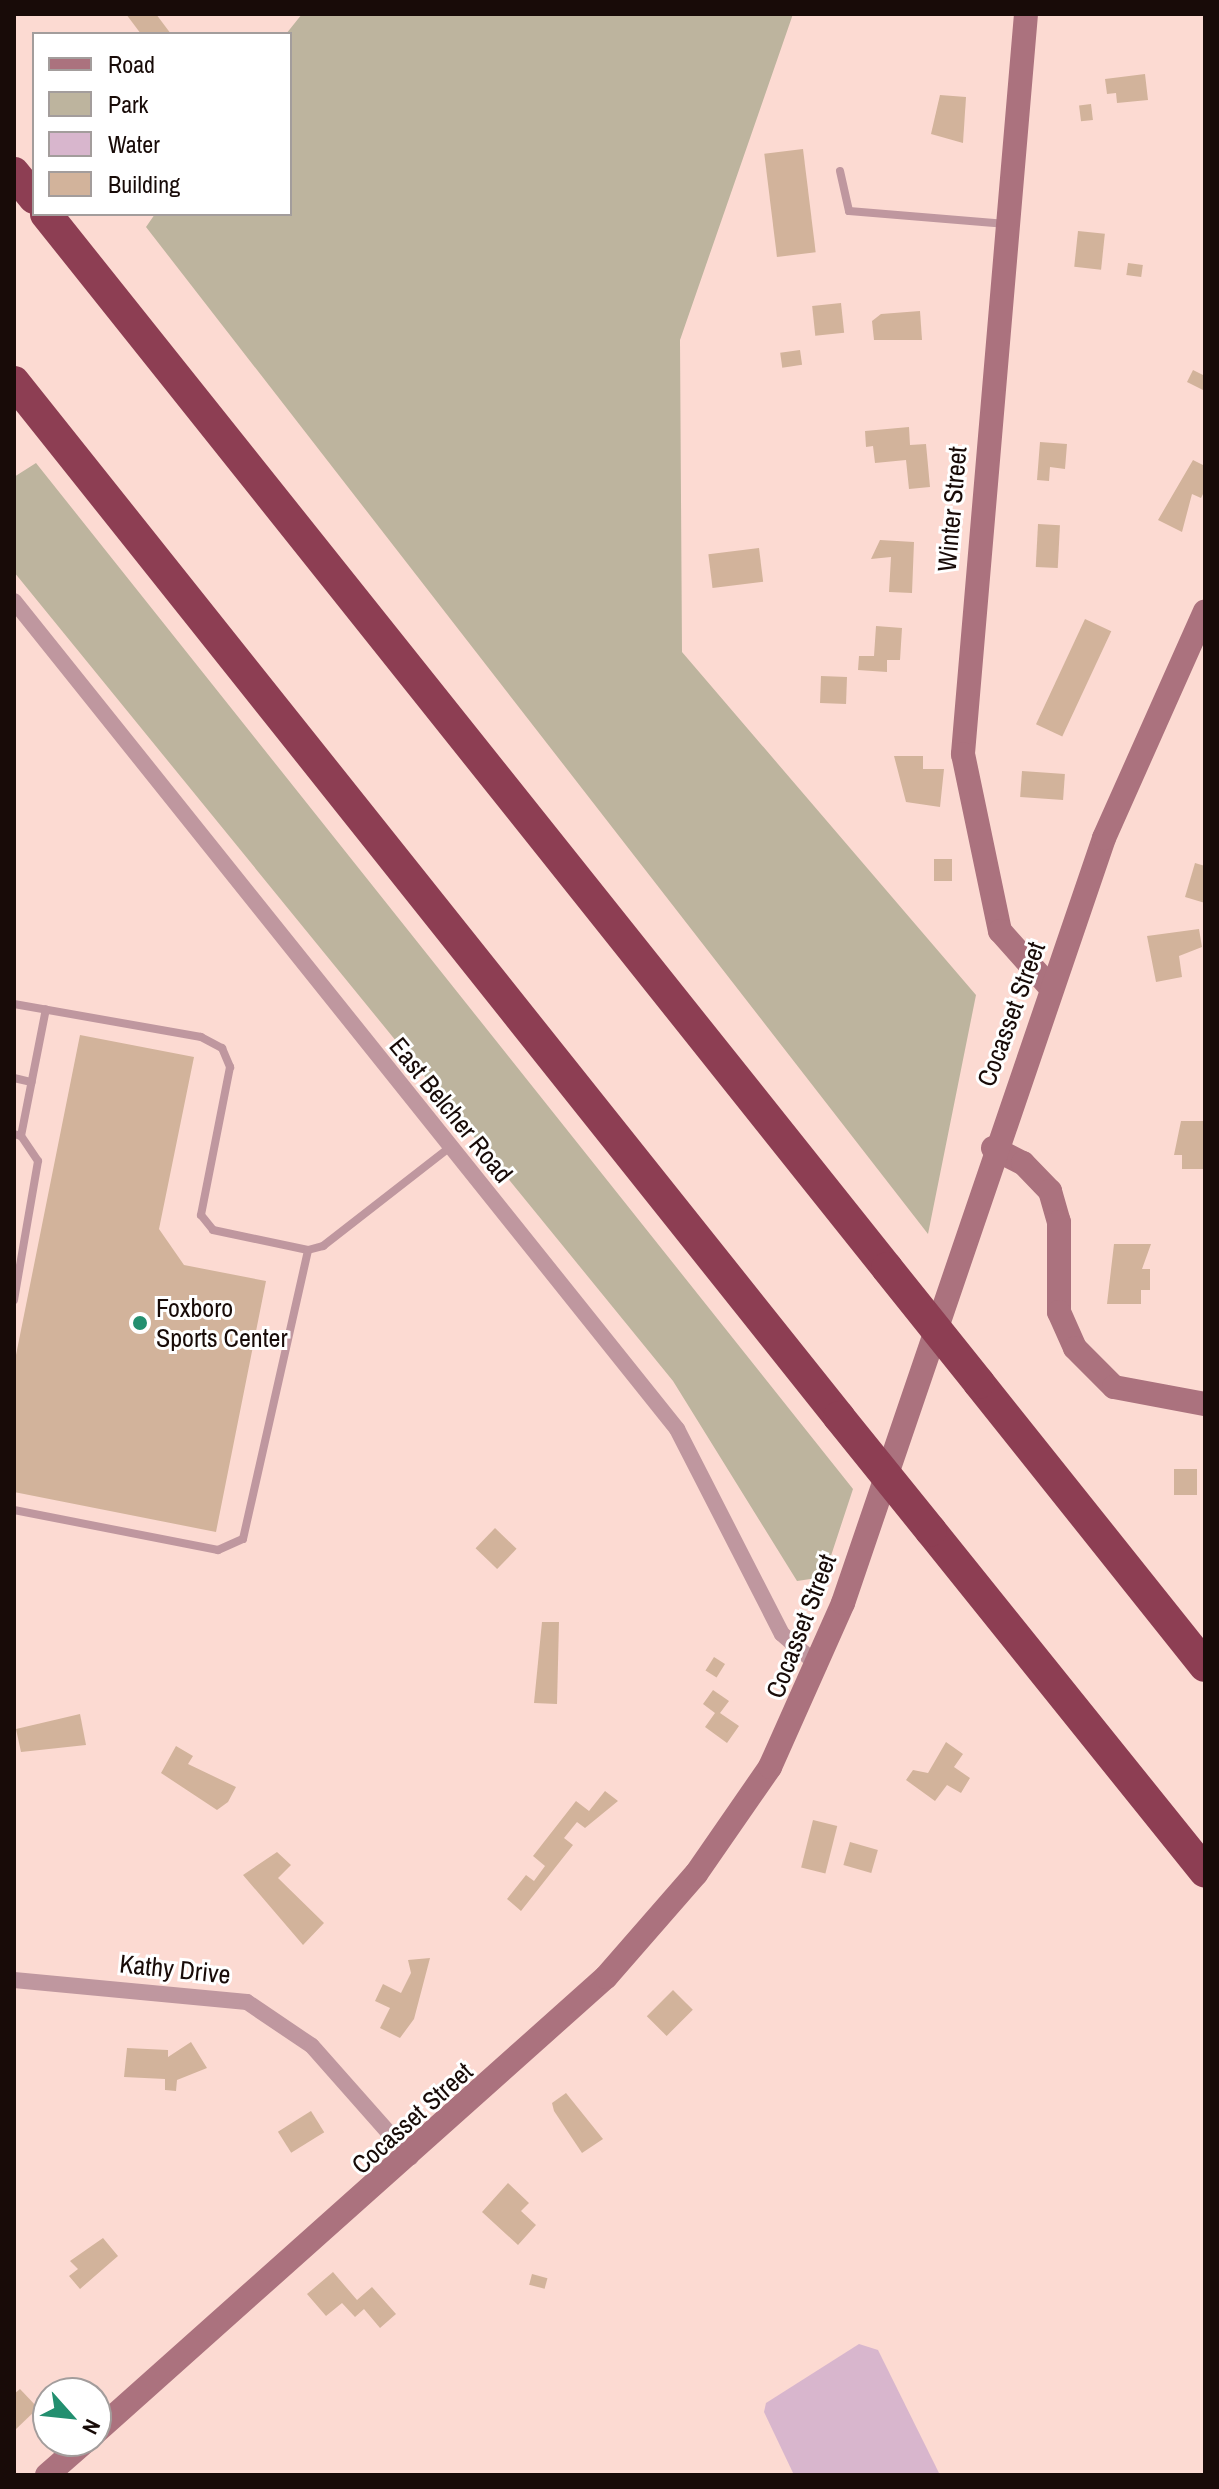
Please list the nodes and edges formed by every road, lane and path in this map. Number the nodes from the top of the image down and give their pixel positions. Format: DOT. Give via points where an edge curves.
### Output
graph roads {
  1 [pos="1026,14"];
  2 [pos="840,171"];
  3 [pos="14,173"];
  4 [pos="32,196"];
  5 [pos="48,216"];
  6 [pos="1006,224"];
  7 [pos="14,382"];
  8 [pos="14,601"];
  9 [pos="1205,611"];
  10 [pos="1050,987"];
  11 [pos="14,1004"];
  12 [pos="46,1009"];
  13 [pos="14,1078"];
  14 [pos="32,1082"];
  15 [pos="17,1135"];
  16 [pos="450,1147"];
  17 [pos="993,1148"];
  18 [pos="308,1250"];
  19 [pos="14,1300"];
  20 [pos="1205,1404"];
  21 [pos="14,1510"];
  22 [pos="819,1666"];
  23 [pos="1205,1666"];
  24 [pos="1205,1872"];
  25 [pos="14,1980"];
  26 [pos="411,2158"];
  27 [pos="112,2418"];
  28 [pos="68,2457"];
  29 [pos="47,2475"];
  1 -- 6 [label="main road, Winter Street"];
  2 -- 6 [label="lane" via="849,211"];
  3 -- 4 [label="highway"];
  5 -- 23 [label="highway, bridge"];
  6 -- 10 [label="main road, Winter Street" via="963,754 1000,931"];
  7 -- 24 [label="highway, bridge"];
  8 -- 16 [label="street, East Belcher Road"];
  9 -- 10 [label="main road, Cocasset Street" via="1125,785"];
  10 -- 17 [label="main road, Cocasset Street"];
  11 -- 12 [label="lane"];
  12 -- 14 [label="lane"];
  12 -- 18 [label="lane" via="219,1045 230,1067 202,1219 217,1232"];
  13 -- 14 [label="lane"];
  14 -- 15 [label="lane"];
  15 -- 19 [label="lane" via="38,1161"];
  16 -- 18 [label="lane" via="332,1241"];
  16 -- 22 [label="street, East Belcher Road" via="677,1429 782,1634"];
  17 -- 20 [label="main road" via="1034,1171 1050,1191 1059,1222 1059,1312 1075,1348 1114,1387"];
  17 -- 22 [label="main road, Cocasset Street"];
  18 -- 21 [label="lane" via="243,1539 218,1550"];
  22 -- 26 [label="main road, Cocasset Street" via="765,1775 655,1924"];
  25 -- 26 [label="street, Kathy Drive" via="247,2002 312,2046"];
  26 -- 27 [label="main road, Cocasset Street"];
  28 -- 29 [label="main road"];
}
